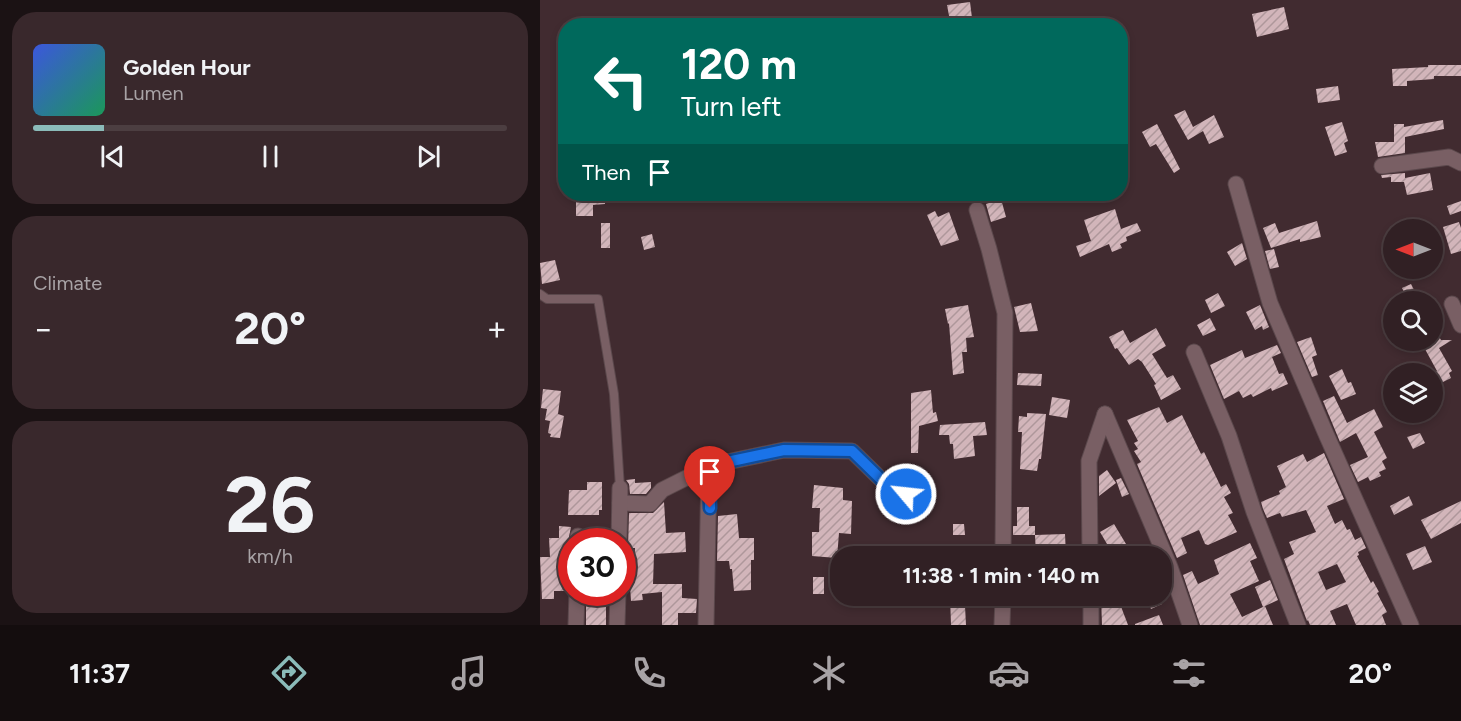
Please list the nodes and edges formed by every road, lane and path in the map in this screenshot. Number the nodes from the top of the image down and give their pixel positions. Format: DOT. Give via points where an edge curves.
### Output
graph roads {
  1 [pos="1461,163"];
  2 [pos="1382,166"];
  3 [pos="1236,184"];
  4 [pos="977,210"];
  5 [pos="540,294"];
  6 [pos="1452,304"];
  7 [pos="1461,324"];
  8 [pos="1194,352"];
  9 [pos="709,469"];
  10 [pos="906,494"];
  11 [pos="620,496"];
  12 [pos="619,528"];
  13 [pos="1003,546"];
  14 [pos="1090,546"];
  15 [pos="1161,546"];
  16 [pos="1172,573"];
  17 [pos="577,606"];
  18 [pos="618,606"];
  19 [pos="1003,606"];
  20 [pos="1091,606"];
  21 [pos="576,625"];
  22 [pos="617,625"];
  23 [pos="706,625"];
  24 [pos="1002,625"];
  25 [pos="1091,625"];
  26 [pos="1190,625"];
  27 [pos="1298,625"];
  28 [pos="1411,625"];
  1 -- 2 [label="street" via="1449,157"];
  3 -- 28 [label="street" via="1270,303"];
  4 -- 13 [label="street" via="1005,314"];
  5 -- 11 [label="lane" via="547,299 598,299 614,394"];
  6 -- 7 [label="street"];
  8 -- 27 [label="street"];
  9 -- 10 [label="street" via="784,450 852,451 893,491"];
  9 -- 11 [label="street" via="662,490 650,504"];
  9 -- 23 [label="street"];
  11 -- 12 [label="street"];
  14 -- 15 [label="street" via="1089,461 1105,414"];
  16 -- 26 [label="street"];
  17 -- 21 [label="street"];
  18 -- 22 [label="street"];
  19 -- 24 [label="street"];
  20 -- 25 [label="street"];
}
